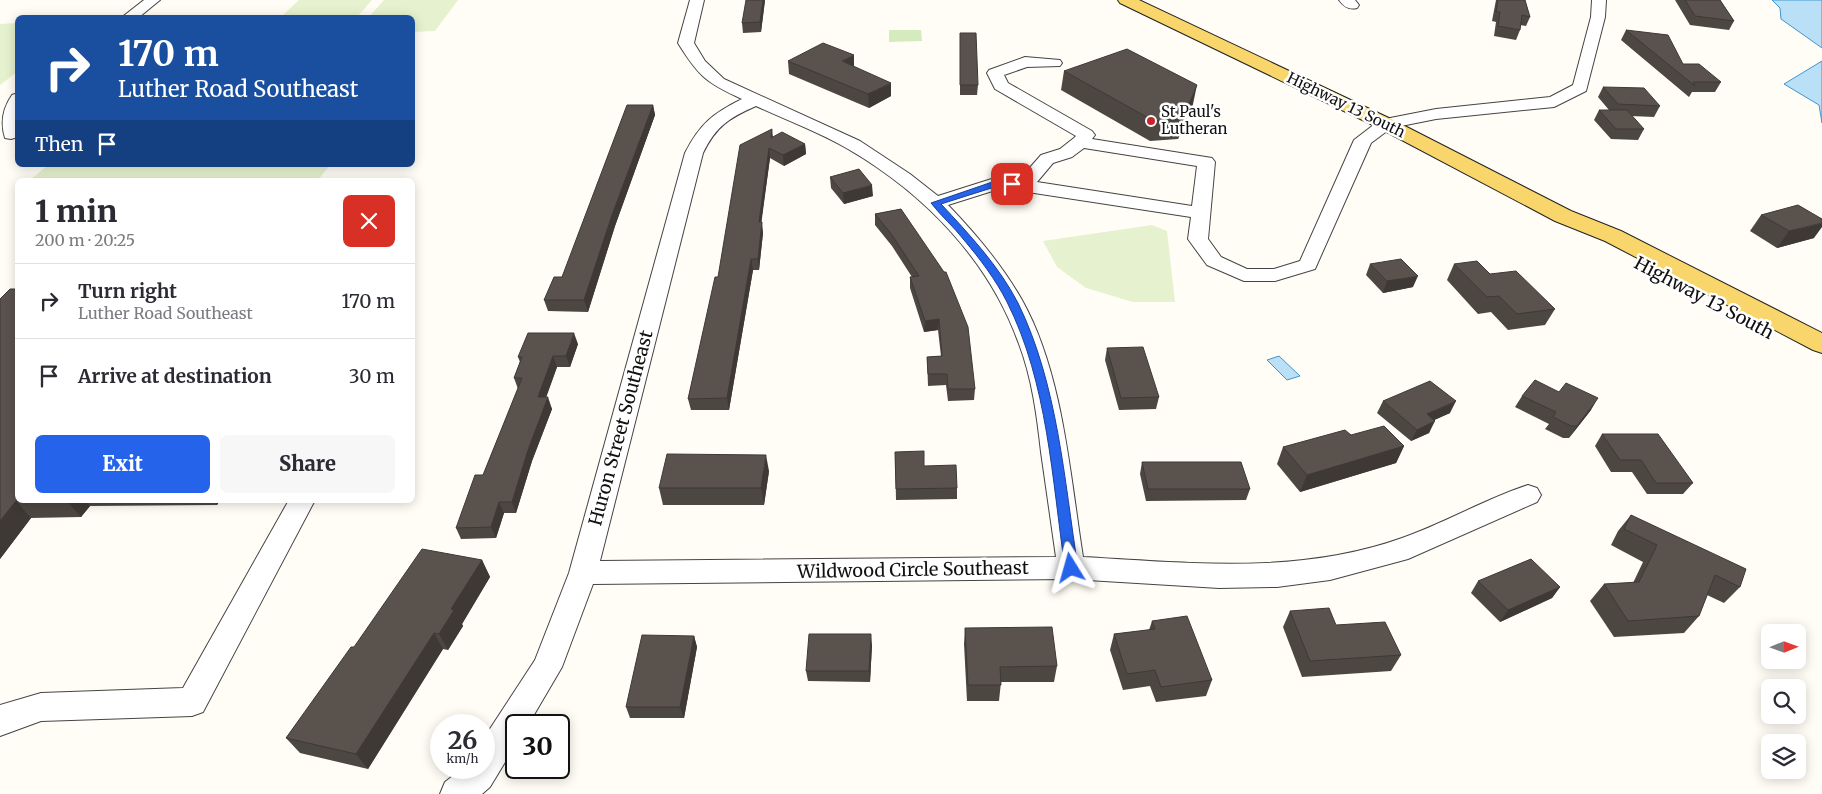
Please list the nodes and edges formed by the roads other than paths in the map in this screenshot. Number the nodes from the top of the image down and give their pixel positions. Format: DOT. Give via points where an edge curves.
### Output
graph roads {
  1 [pos="153,0"];
  2 [pos="697,0"];
  3 [pos="1126,0"];
  4 [pos="1599,0"];
  5 [pos="132,15"];
  6 [pos="1054,63"];
  7 [pos="754,100"];
  8 [pos="15,103"];
  9 [pos="1386,124"];
  10 [pos="11,134"];
  11 [pos="1080,142"];
  12 [pos="1024,186"];
  13 [pos="935,203"];
  14 [pos="1201,213"];
  15 [pos="1563,216"];
  16 [pos="1822,344"];
  17 [pos="1822,362"];
  18 [pos="1528,495"];
  19 [pos="300,503"];
  20 [pos="1071,568"];
  21 [pos="583,573"];
  22 [pos="0,721"];
  23 [pos="495,748"];
  24 [pos="474,779"];
  25 [pos="457,794"];
  1 -- 5 [label="street"];
  2 -- 7 [label="street" via="686,43 699,64 718,82"];
  3 -- 9 [label="main road, Highway 13 South"];
  4 -- 9 [label="street" via="1598,17 1580,88 1554,102 1436,114"];
  6 -- 11 [label="street" via="1025,62 995,73 1001,86 1086,135"];
  7 -- 13 [label="street" via="854,145"];
  7 -- 21 [label="street, Huron Street Southeast" via="727,113 704,133 694,153"];
  8 -- 10 [label="street" via="6,126"];
  9 -- 14 [label="street" via="1363,140 1308,265 1275,275 1244,275 1214,261 1198,239"];
  9 -- 15 [label="main road, Highway 13 South"];
  11 -- 12 [label="street" via="1066,153 1046,159"];
  11 -- 14 [label="street" via="1206,162"];
  12 -- 13 [label="street" via="1001,182"];
  12 -- 14 [label="street"];
  13 -- 20 [label="street" via="991,268 1012,301 1031,346 1050,418"];
  15 -- 16 [label="main road, Highway 13 South" via="1613,236"];
  15 -- 17 [label="main road, Highway 13 South" via="1600,242"];
  18 -- 20 [label="street, Wildwood Circle Southeast" via="1408,548 1330,569 1277,575 1218,576"];
  19 -- 22 [label="street" via="192,702 40,707"];
  20 -- 21 [label="street, Wildwood Circle Southeast"];
  21 -- 23 [label="street, Huron Street Southeast" via="547,667"];
  24 -- 25 [label="street, Huron Street Southeast"];
}
